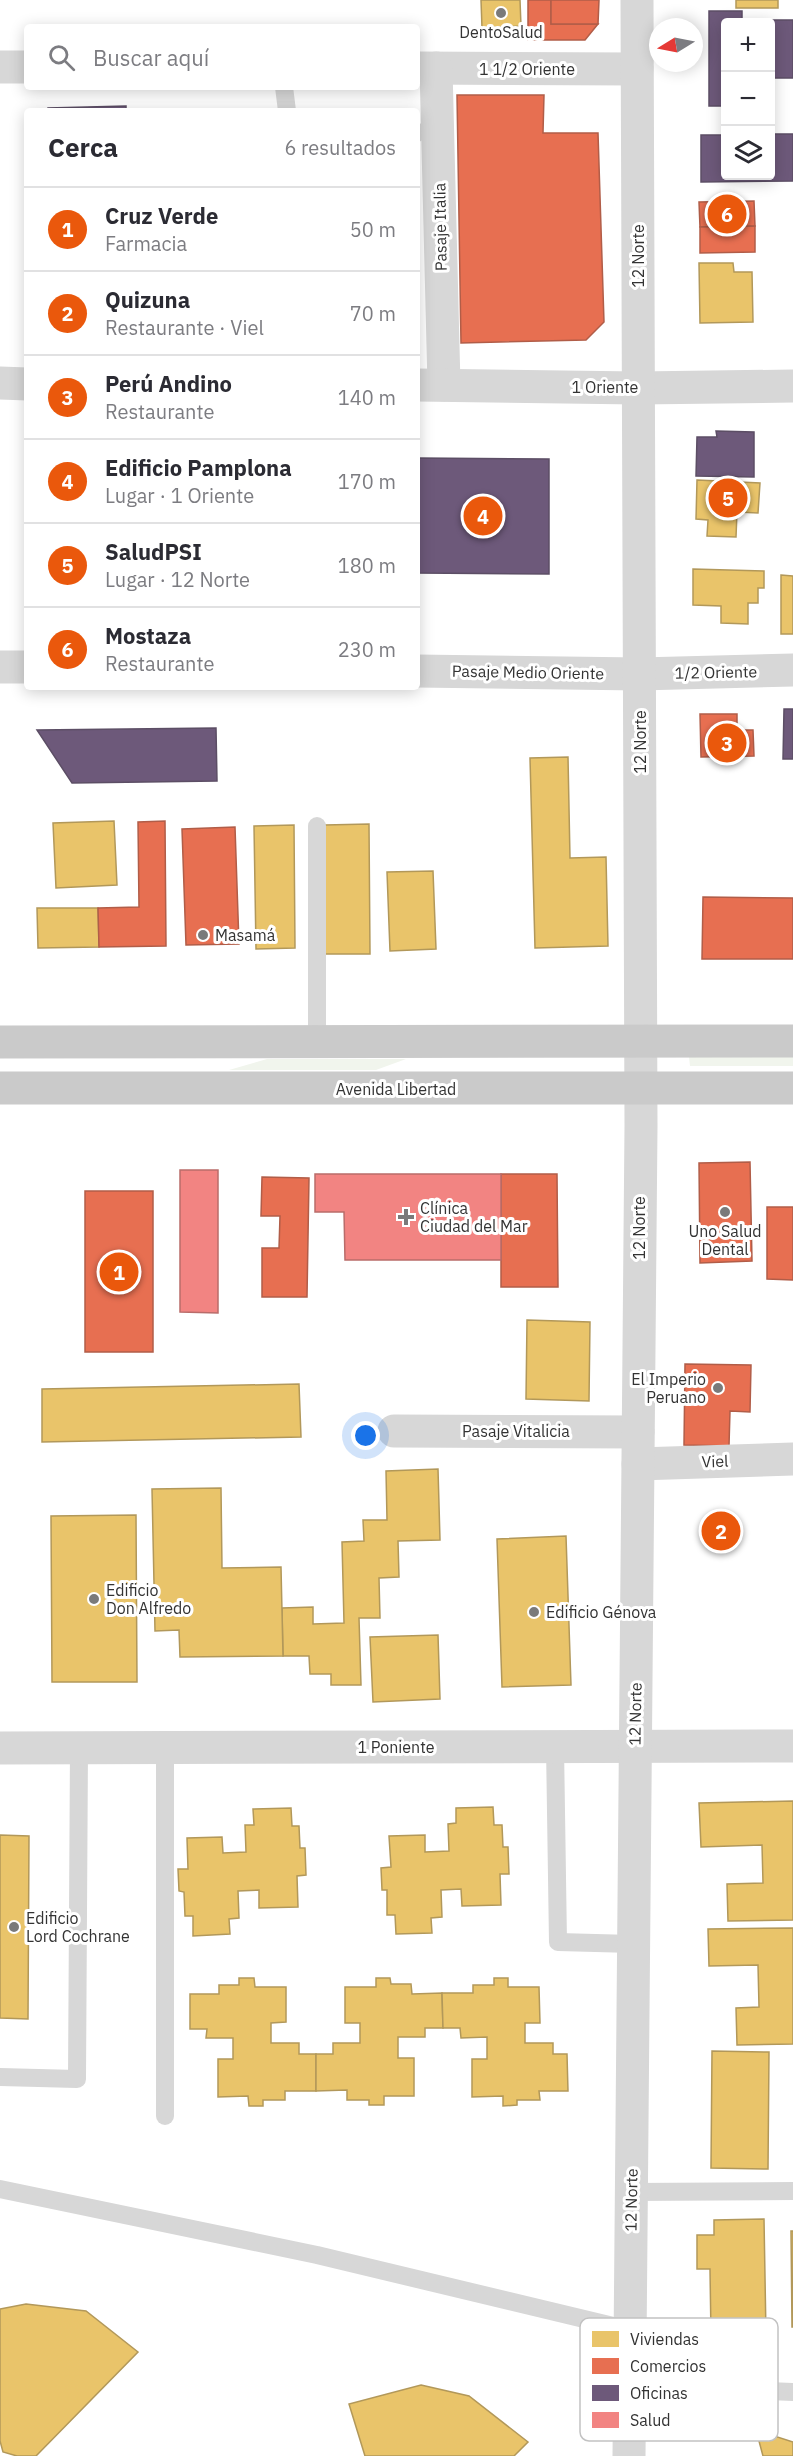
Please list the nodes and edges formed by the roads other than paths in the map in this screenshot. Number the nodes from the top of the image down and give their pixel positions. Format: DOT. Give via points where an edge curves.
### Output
graph roads {
  1 [pos="637,0"];
  2 [pos="0,67"];
  3 [pos="24,67"];
  4 [pos="427,68"];
  5 [pos="638,69"];
  6 [pos="284,90"];
  7 [pos="287,108"];
  8 [pos="0,383"];
  9 [pos="24,384"];
  10 [pos="430,385"];
  11 [pos="793,386"];
  12 [pos="638,388"];
  13 [pos="0,667"];
  14 [pos="24,667"];
  15 [pos="793,670"];
  16 [pos="420,671"];
  17 [pos="640,674"];
  18 [pos="317,826"];
  19 [pos="317,1041"];
  20 [pos="641,1041"];
  21 [pos="793,1041"];
  22 [pos="0,1042"];
  23 [pos="0,1088"];
  24 [pos="793,1088"];
  25 [pos="640,1089"];
  26 [pos="394,1431"];
  27 [pos="638,1448"];
  28 [pos="793,1459"];
  29 [pos="555,1746"];
  30 [pos="635,1746"];
  31 [pos="793,1746"];
  32 [pos="0,1748"];
  33 [pos="79,1748"];
  34 [pos="165,1748"];
  35 [pos="633,1944"];
  36 [pos="0,2077"];
  37 [pos="165,2116"];
  38 [pos="0,2189"];
  39 [pos="793,2191"];
  40 [pos="631,2192"];
  41 [pos="580,2318"];
  42 [pos="630,2318"];
  43 [pos="778,2391"];
  44 [pos="793,2392"];
  45 [pos="629,2441"];
  46 [pos="629,2456"];
  1 -- 5 [label="street, 12 Norte"];
  2 -- 3 [label="street"];
  4 -- 5 [label="street, 1 1/2 Oriente"];
  4 -- 10 [label="street, Pasaje Italia"];
  5 -- 12 [label="street, 12 Norte"];
  6 -- 7 [label="lane"];
  8 -- 9 [label="street"];
  10 -- 12 [label="street, 1 Oriente"];
  11 -- 12 [label="street, 1 Oriente"];
  12 -- 17 [label="street, 12 Norte"];
  13 -- 14 [label="street"];
  15 -- 17 [label="street, 1/2 Oriente"];
  16 -- 17 [label="street, Pasaje Medio Oriente"];
  17 -- 20 [label="street, 12 Norte"];
  18 -- 19 [label="lane"];
  19 -- 20 [label="main road"];
  19 -- 22 [label="main road"];
  20 -- 21 [label="main road"];
  20 -- 25 [label="street, 12 Norte"];
  23 -- 25 [label="main road, Avenida Libertad"];
  24 -- 25 [label="main road, Avenida Libertad"];
  25 -- 27 [label="street, 12 Norte"];
  26 -- 27 [label="street, Pasaje Vitalicia"];
  27 -- 28 [label="street, Viel"];
  27 -- 30 [label="street, 12 Norte"];
  29 -- 30 [label="street, 1 Poniente"];
  29 -- 34 [label="street, 1 Poniente"];
  29 -- 35 [label="lane" via="558,1942"];
  30 -- 31 [label="street, 1 Poniente"];
  30 -- 35 [label="street, 12 Norte"];
  32 -- 33 [label="street, 1 Poniente"];
  33 -- 34 [label="street, 1 Poniente"];
  33 -- 36 [label="lane" via="77,2079"];
  34 -- 37 [label="lane"];
  35 -- 40 [label="street, 12 Norte"];
  38 -- 41 [label="lane" via="317,2255"];
  39 -- 40 [label="lane"];
  40 -- 42 [label="street, 12 Norte"];
  43 -- 44 [label="lane"];
  45 -- 46 [label="street, 12 Norte"];
}
